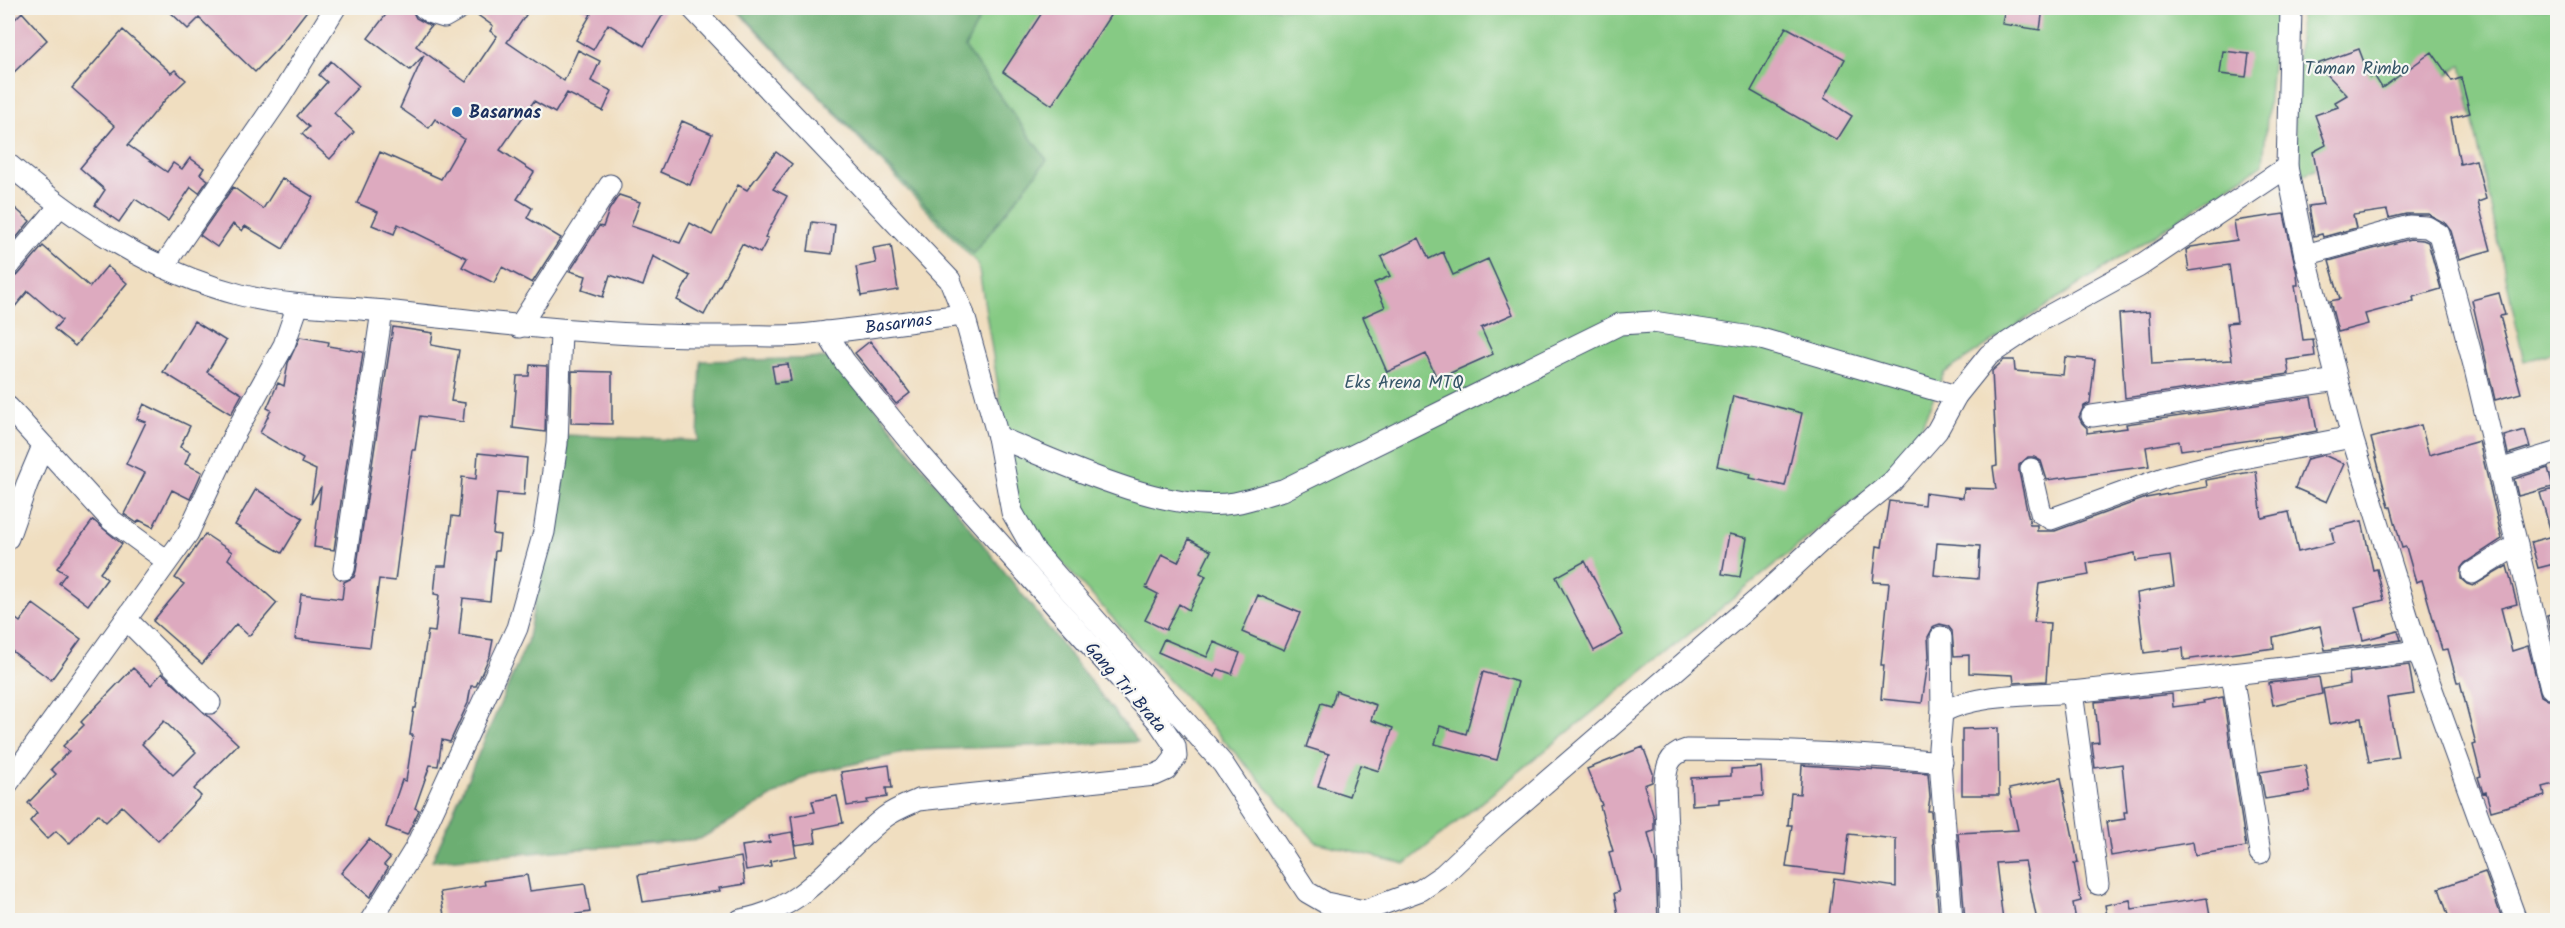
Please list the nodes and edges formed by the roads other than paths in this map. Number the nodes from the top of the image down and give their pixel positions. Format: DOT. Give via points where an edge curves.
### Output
graph roads {
  1 [pos="335,8"];
  2 [pos="424,8"];
  3 [pos="460,8"];
  4 [pos="692,8"];
  5 [pos="2291,8"];
  6 [pos="8,164"];
  7 [pos="2287,166"];
  8 [pos="610,185"];
  9 [pos="59,207"];
  10 [pos="2305,255"];
  11 [pos="8,267"];
  12 [pos="163,267"];
  13 [pos="298,305"];
  14 [pos="382,311"];
  15 [pos="964,315"];
  16 [pos="519,327"];
  17 [pos="561,331"];
  18 [pos="826,332"];
  19 [pos="2337,380"];
  20 [pos="1956,396"];
  21 [pos="8,407"];
  22 [pos="2092,416"];
  23 [pos="998,437"];
  24 [pos="2352,437"];
  25 [pos="43,446"];
  26 [pos="2558,452"];
  27 [pos="2031,469"];
  28 [pos="2499,470"];
  29 [pos="8,538"];
  30 [pos="2517,545"];
  31 [pos="167,561"];
  32 [pos="344,569"];
  33 [pos="2472,573"];
  34 [pos="126,619"];
  35 [pos="1941,637"];
  36 [pos="2418,651"];
  37 [pos="2232,674"];
  38 [pos="2551,688"];
  39 [pos="2072,692"];
  40 [pos="210,703"];
  41 [pos="1942,712"];
  42 [pos="1942,762"];
  43 [pos="8,783"];
  44 [pos="2260,853"];
  45 [pos="2098,884"];
  46 [pos="378,918"];
  47 [pos="740,921"];
  48 [pos="1671,921"];
  49 [pos="1952,921"];
  50 [pos="2516,921"];
  1 -- 12 [label="street" via="280,97"];
  2 -- 3 [label="street" via="444,17"];
  4 -- 15 [label="street" via="950,280"];
  5 -- 7 [label="street"];
  6 -- 9 [label="street, Basarnas"];
  7 -- 10 [label="street"];
  7 -- 20 [label="street" via="2138,267 1989,355"];
  8 -- 16 [label="street"];
  9 -- 11 [label="street"];
  9 -- 12 [label="street, Basarnas" via="123,249"];
  10 -- 19 [label="street"];
  10 -- 28 [label="street" via="2409,226 2427,227 2439,234"];
  12 -- 13 [label="street, Basarnas" via="241,295"];
  13 -- 14 [label="street, Basarnas"];
  13 -- 31 [label="street" via="284,345 234,435 188,534"];
  14 -- 16 [label="street, Basarnas"];
  14 -- 32 [label="street"];
  15 -- 18 [label="street, Basarnas"];
  15 -- 23 [label="street"];
  16 -- 17 [label="street, Basarnas"];
  17 -- 18 [label="street, Basarnas" via="675,336"];
  17 -- 46 [label="street" via="557,444 544,532 517,628 415,849"];
  18 -- 47 [label="street, Gang Tri Brata" via="845,362 920,454 1158,721 1175,746 1176,757 1155,776 918,800 887,815 833,868 792,901 760,917"];
  19 -- 22 [label="street"];
  19 -- 24 [label="street"];
  20 -- 23 [label="street" via="1758,338 1635,322 1620,324 1283,490 1233,503 1185,503 1097,478"];
  20 -- 23 [label="street" via="1937,431 1892,482 1443,875 1421,890 1364,911 1326,903 1307,892 1223,764 1034,549 1012,512"];
  21 -- 25 [label="street"];
  24 -- 27 [label="street" via="2169,476 2051,519 2042,513"];
  24 -- 36 [label="street"];
  25 -- 29 [label="street"];
  25 -- 31 [label="street" via="111,520"];
  26 -- 28 [label="street"];
  28 -- 30 [label="street"];
  30 -- 33 [label="street"];
  30 -- 38 [label="street"];
  31 -- 34 [label="street"];
  34 -- 40 [label="street"];
  34 -- 43 [label="street"];
  35 -- 41 [label="street"];
  36 -- 37 [label="street"];
  36 -- 50 [label="street"];
  37 -- 39 [label="street"];
  37 -- 44 [label="street"];
  39 -- 41 [label="street" via="1996,698"];
  39 -- 45 [label="street"];
  41 -- 42 [label="street"];
  42 -- 48 [label="street" via="1763,750 1677,753 1666,771 1665,786"];
  42 -- 49 [label="street"];
}
